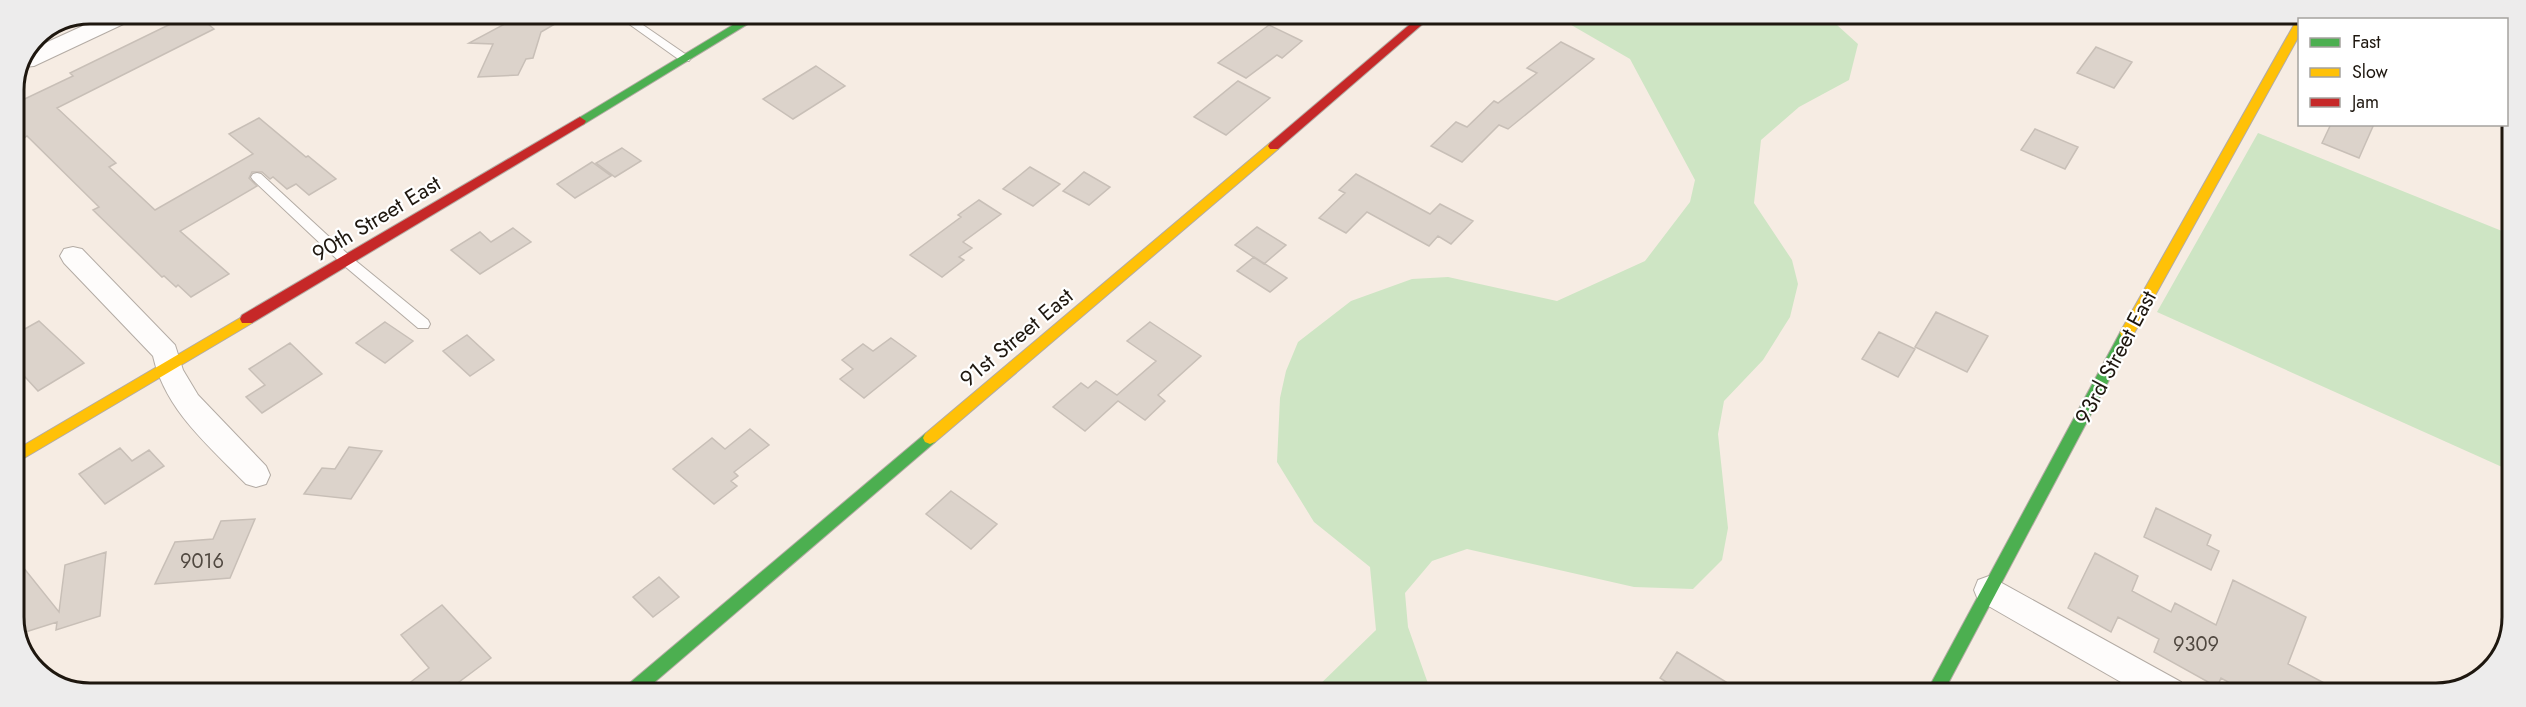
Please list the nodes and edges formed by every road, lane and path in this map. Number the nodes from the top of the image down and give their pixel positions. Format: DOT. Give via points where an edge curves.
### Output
graph roads {
  1 [pos="105,24"];
  2 [pos="635,24"];
  3 [pos="742,24"];
  4 [pos="1417,24"];
  5 [pos="2298,27"];
  6 [pos="33,58"];
  7 [pos="685,58"];
  8 [pos="257,177"];
  9 [pos="73,256"];
  10 [pos="346,260"];
  11 [pos="423,324"];
  12 [pos="167,367"];
  13 [pos="24,452"];
  14 [pos="256,475"];
  15 [pos="1989,590"];
  16 [pos="642,683"];
  17 [pos="1939,683"];
  18 [pos="2152,683"];
  1 -- 6 [label="street"];
  2 -- 7 [label="lane"];
  3 -- 7 [label="street, 90th Street East"];
  4 -- 16 [label="street, 91st Street East"];
  5 -- 15 [label="street, 93rd Street East"];
  7 -- 10 [label="street, 90th Street East"];
  8 -- 10 [label="lane"];
  9 -- 12 [label="street" via="165,352"];
  10 -- 11 [label="lane"];
  10 -- 12 [label="street, 90th Street East"];
  12 -- 13 [label="street, 90th Street East"];
  12 -- 14 [label="street" via="191,407"];
  15 -- 17 [label="street, 93rd Street East"];
  15 -- 18 [label="street"];
}
